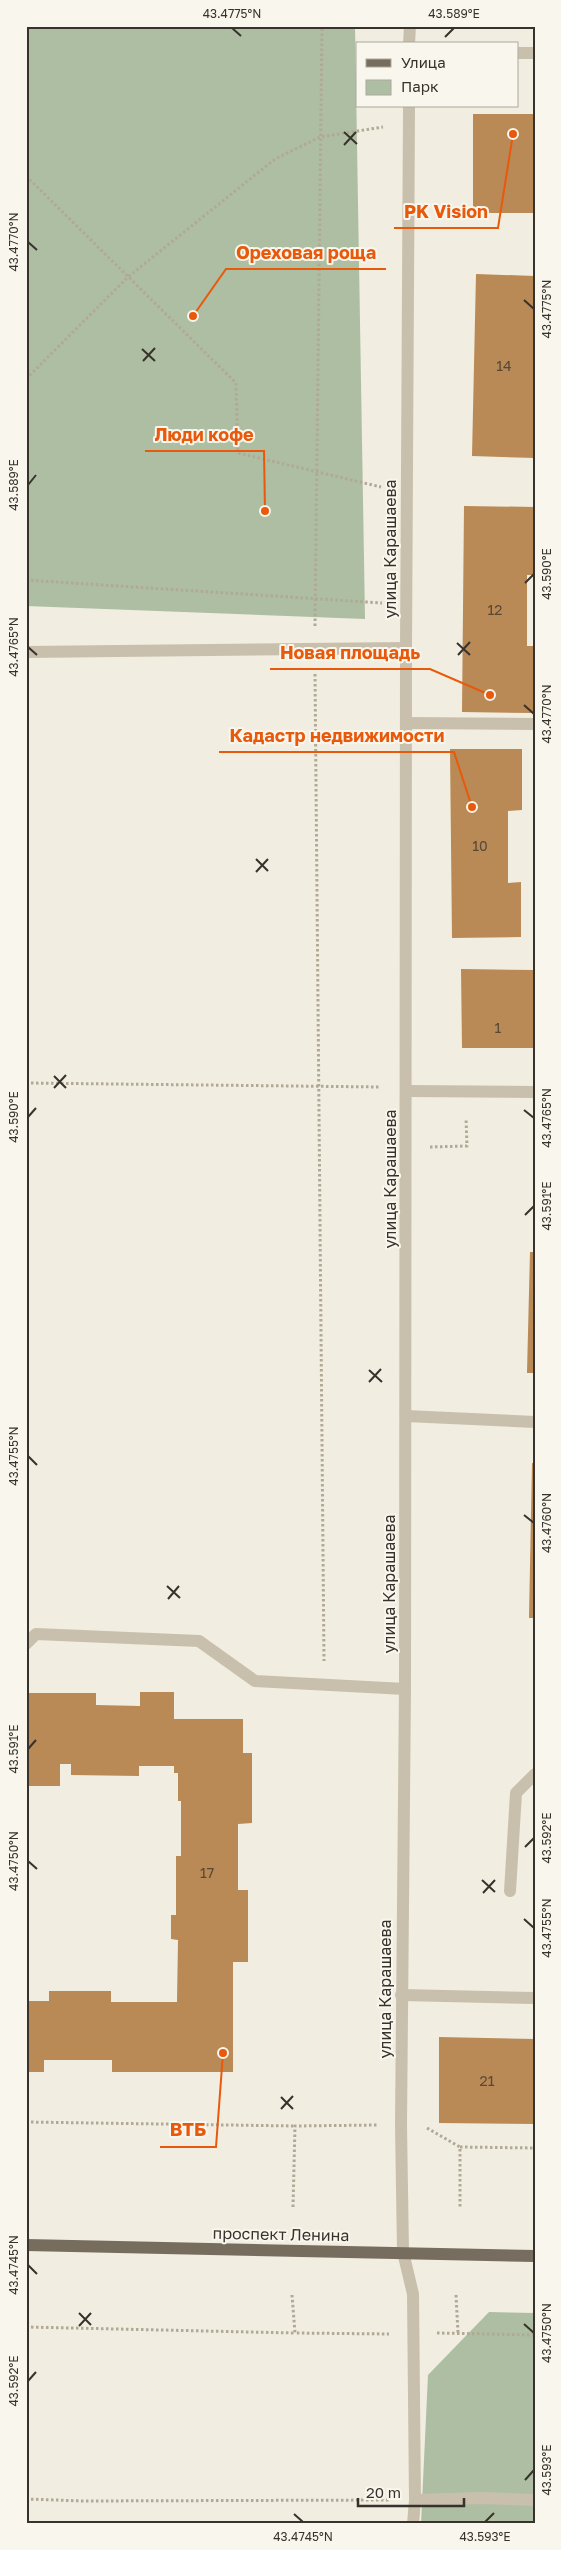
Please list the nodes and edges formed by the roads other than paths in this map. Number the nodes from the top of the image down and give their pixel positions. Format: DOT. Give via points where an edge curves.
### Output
graph roads {
  1 [pos="410,26"];
  2 [pos="410,42"];
  3 [pos="518,53"];
  4 [pos="535,53"];
  5 [pos="409,108"];
  6 [pos="406,648"];
  7 [pos="26,652"];
  8 [pos="406,724"];
  9 [pos="535,724"];
  10 [pos="407,1091"];
  11 [pos="535,1092"];
  12 [pos="406,1416"];
  13 [pos="535,1422"];
  14 [pos="26,1644"];
  15 [pos="405,1689"];
  16 [pos="535,1774"];
  17 [pos="510,1891"];
  18 [pos="401,1996"];
  19 [pos="535,1998"];
  20 [pos="26,2245"];
  21 [pos="403,2252"];
  22 [pos="535,2256"];
  23 [pos="414,2500"];
  24 [pos="535,2500"];
  25 [pos="412,2524"];
  1 -- 2 [label="street"];
  3 -- 4 [label="street"];
  5 -- 6 [label="street, улица Карашаева"];
  6 -- 7 [label="street"];
  6 -- 8 [label="street, улица Карашаева"];
  8 -- 9 [label="street"];
  8 -- 10 [label="street, улица Карашаева"];
  10 -- 11 [label="street"];
  10 -- 12 [label="street, улица Карашаева"];
  12 -- 13 [label="street"];
  12 -- 15 [label="street, улица Карашаева"];
  14 -- 15 [label="street" via="36,1634 199,1641 255,1682"];
  15 -- 18 [label="street, улица Карашаева"];
  16 -- 17 [label="street" via="516,1793"];
  18 -- 19 [label="street"];
  18 -- 21 [label="street, улица Карашаева"];
  20 -- 21 [label="main road, проспект Ленина"];
  21 -- 22 [label="main road, проспект Ленина"];
  21 -- 23 [label="street, улица Карашаева" via="413,2294"];
  23 -- 24 [label="street"];
  23 -- 25 [label="street, улица Карашаева"];
}
